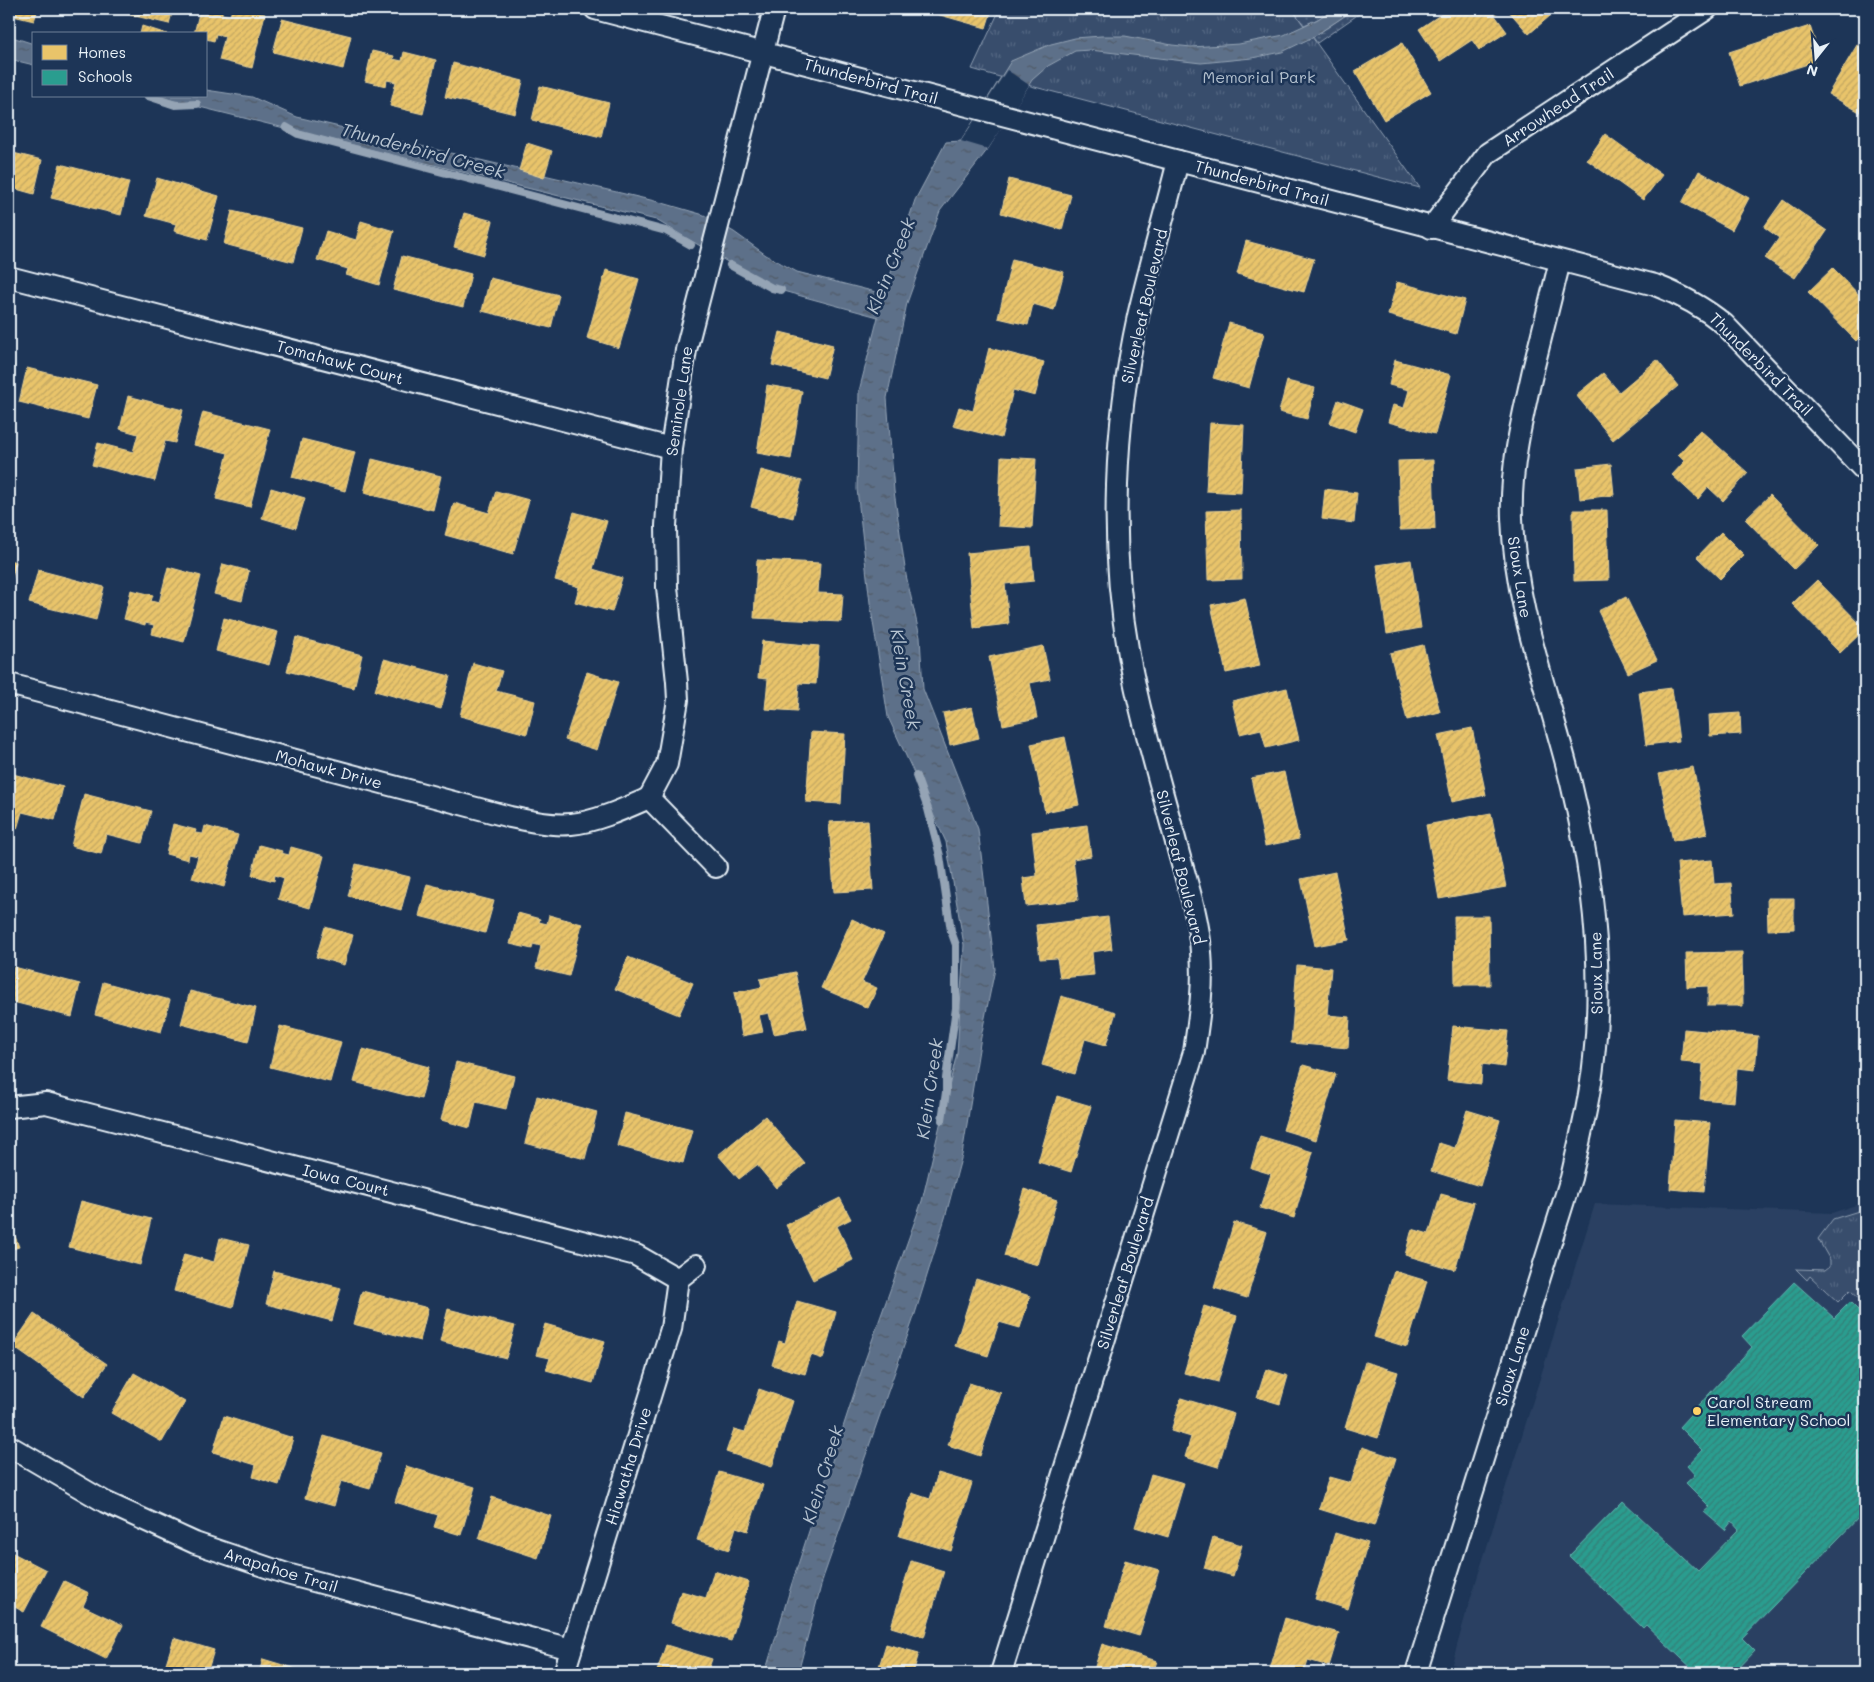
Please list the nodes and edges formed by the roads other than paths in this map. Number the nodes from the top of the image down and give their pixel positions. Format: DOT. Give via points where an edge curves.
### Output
graph roads {
  1 [pos="595,9"];
  2 [pos="774,9"];
  3 [pos="1707,9"];
  4 [pos="762,52"];
  5 [pos="1178,161"];
  6 [pos="1431,228"];
  7 [pos="1560,261"];
  8 [pos="9,277"];
  9 [pos="671,448"];
  10 [pos="1865,472"];
  11 [pos="9,684"];
  12 [pos="649,798"];
  13 [pos="716,867"];
  14 [pos="9,1107"];
  15 [pos="696,1265"];
  16 [pos="678,1279"];
  17 [pos="9,1446"];
  18 [pos="571,1649"];
  19 [pos="564,1673"];
  20 [pos="1001,1673"];
  21 [pos="1416,1673"];
  1 -- 4 [label="street, Thunderbird Trail"];
  2 -- 4 [label="street, Seminole Lane"];
  3 -- 6 [label="street, Arrowhead Trail" via="1488,153"];
  4 -- 5 [label="street, Thunderbird Trail"];
  4 -- 9 [label="street, Seminole Lane" via="686,350"];
  5 -- 6 [label="street, Thunderbird Trail"];
  5 -- 20 [label="street, Silverleaf Boulevard" via="1138,316 1125,389 1116,512 1120,587 1129,655 1194,911 1201,950 1202,995 1194,1052"];
  6 -- 7 [label="street, Thunderbird Trail"];
  7 -- 10 [label="street, Thunderbird Trail" via="1655,285 1707,310"];
  7 -- 21 [label="street, Sioux Lane" via="1522,420 1514,468 1512,517 1519,583 1529,630 1571,782 1588,858 1598,955 1594,1058 1586,1115 1571,1178"];
  8 -- 9 [label="street, Tomahawk Court"];
  9 -- 12 [label="street, Seminole Lane" via="666,526 678,700 667,764"];
  11 -- 12 [label="street, Mohawk Drive" via="546,824 572,824 614,813"];
  12 -- 13 [label="street"];
  14 -- 16 [label="street, Iowa Court" via="46,1103 636,1255"];
  15 -- 16 [label="street"];
  16 -- 18 [label="street, Hiawatha Drive" via="671,1329"];
  17 -- 18 [label="street, Arapahoe Trail" via="105,1502 195,1543 287,1574"];
  18 -- 19 [label="street, Hiawatha Drive"];
}
